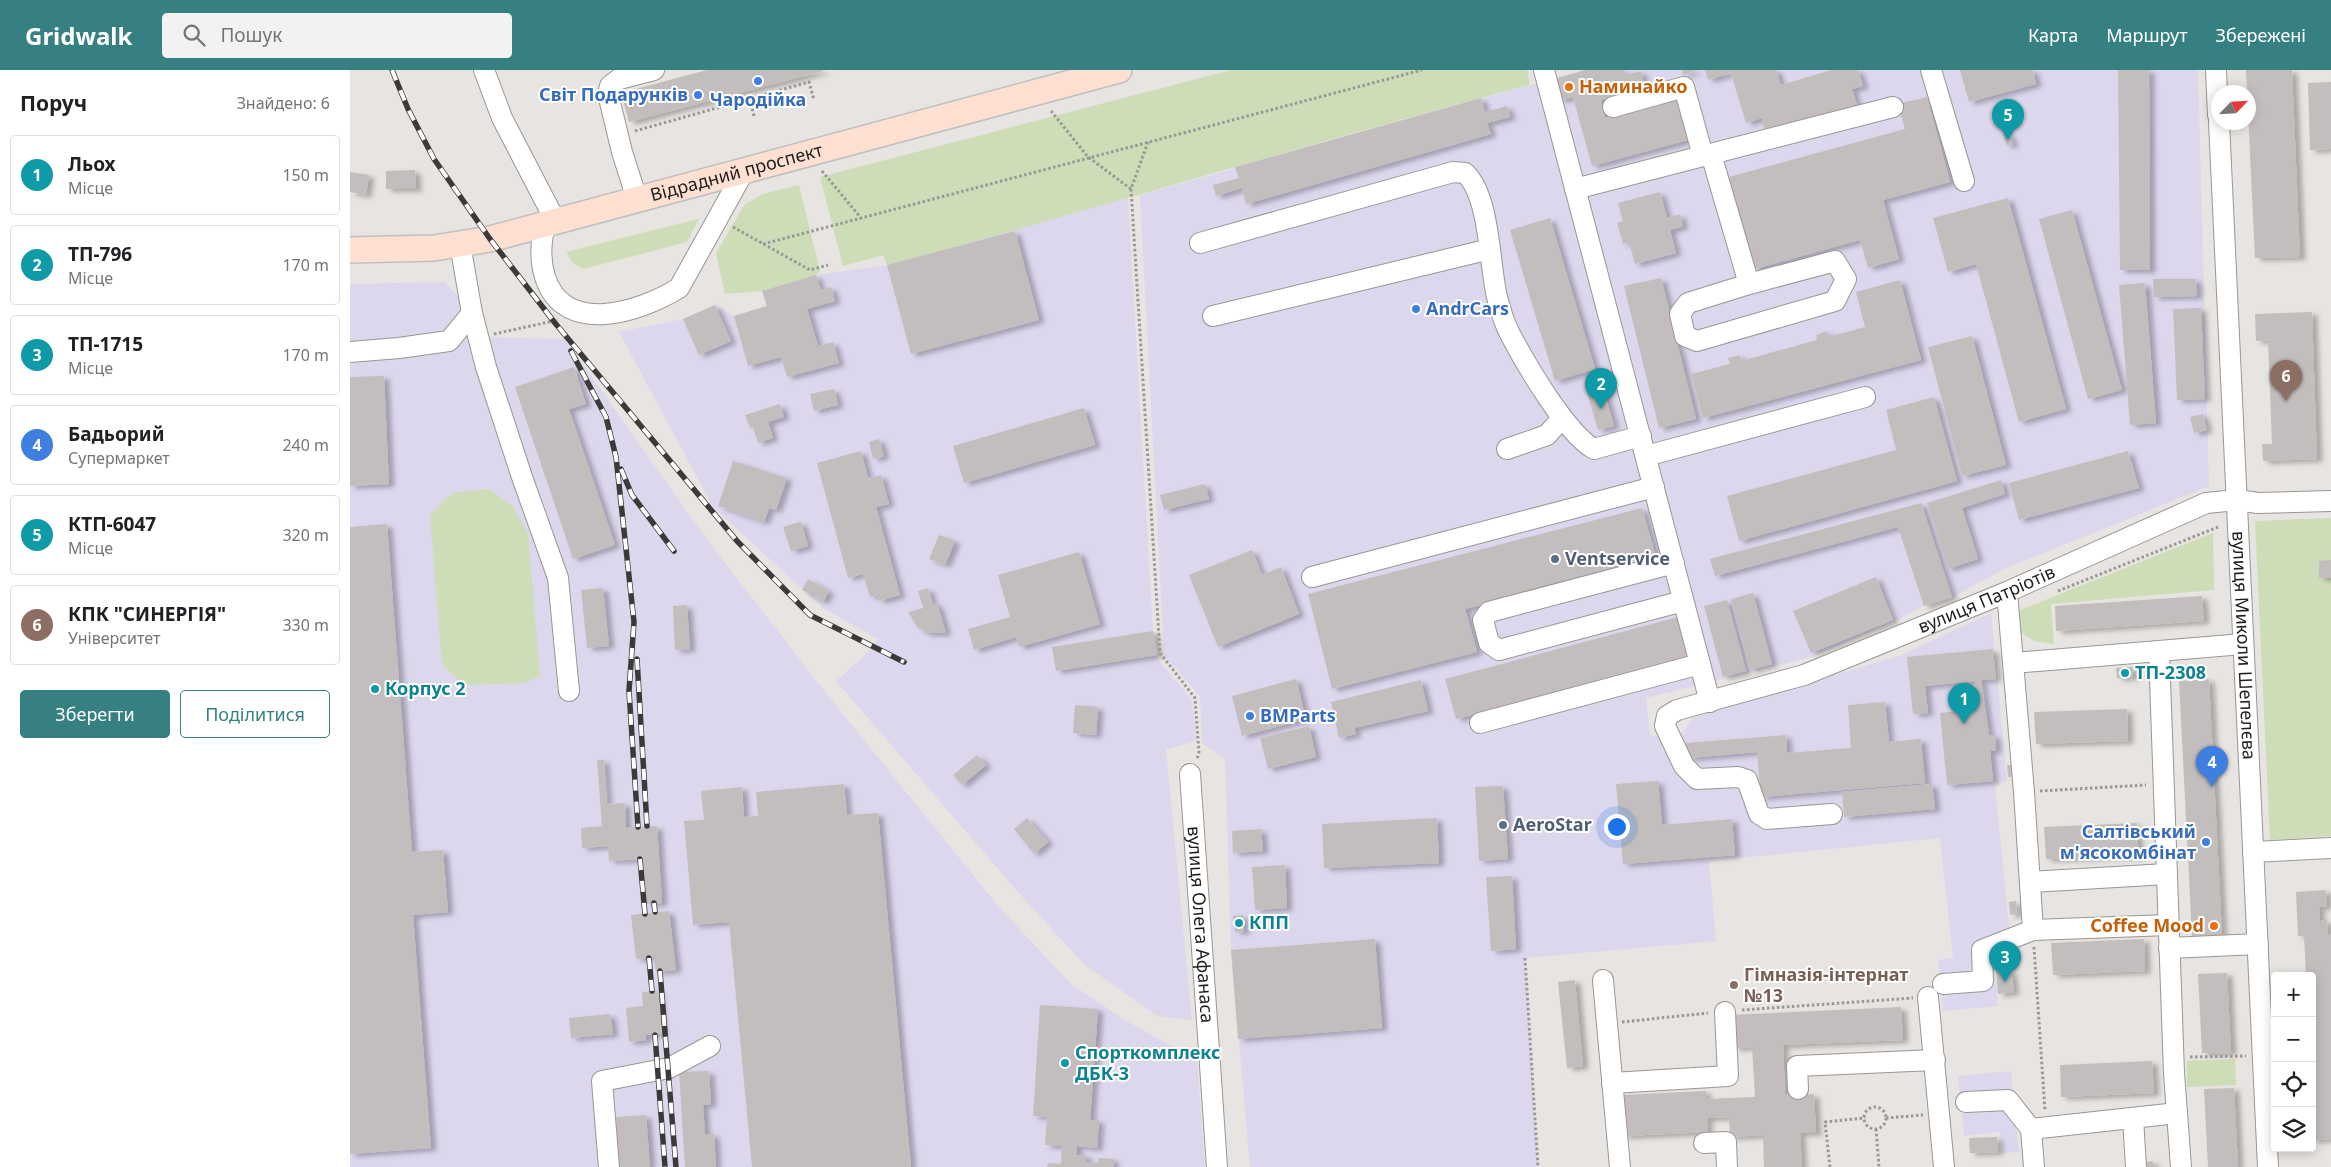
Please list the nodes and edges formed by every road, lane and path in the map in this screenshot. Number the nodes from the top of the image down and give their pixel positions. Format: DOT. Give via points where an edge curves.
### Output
graph roads {
  1 [pos="484,70"];
  2 [pos="654,70"];
  3 [pos="1119,70"];
  4 [pos="1422,70"];
  5 [pos="1544,70"];
  6 [pos="1931,70"];
  7 [pos="2216,70"];
  8 [pos="1065,77"];
  9 [pos="2217,85"];
  10 [pos="750,99"];
  11 [pos="814,100"];
  12 [pos="1613,107"];
  13 [pos="1893,107"];
  14 [pos="1051,111"];
  15 [pos="754,116"];
  16 [pos="2219,130"];
  17 [pos="619,135"];
  18 [pos="1148,141"];
  19 [pos="1707,155"];
  20 [pos="1088,157"];
  21 [pos="744,171"];
  22 [pos="822,171"];
  23 [pos="1964,181"];
  24 [pos="1131,189"];
  25 [pos="1575,189"];
  26 [pos="637,199"];
  27 [pos="860,218"];
  28 [pos="551,223"];
  29 [pos="728,224"];
  30 [pos="1200,243"];
  31 [pos="460,244"];
  32 [pos="763,244"];
  33 [pos="1490,249"];
  34 [pos="350,250"];
  35 [pos="828,265"];
  36 [pos="1749,284"];
  37 [pos="573,310"];
  38 [pos="472,313"];
  39 [pos="1213,316"];
  40 [pos="478,337"];
  41 [pos="350,352"];
  42 [pos="1865,397"];
  43 [pos="1562,418"];
  44 [pos="1640,436"];
  45 [pos="1507,449"];
  46 [pos="1646,456"];
  47 [pos="1654,488"];
  48 [pos="2237,500"];
  49 [pos="2331,501"];
  50 [pos="2218,527"];
  51 [pos="1674,563"];
  52 [pos="1312,577"];
  53 [pos="2007,592"];
  54 [pos="2054,592"];
  55 [pos="1683,601"];
  56 [pos="2243,644"];
  57 [pos="2159,651"];
  58 [pos="2013,662"];
  59 [pos="1700,664"];
  60 [pos="568,691"];
  61 [pos="1710,702"];
  62 [pos="1480,723"];
  63 [pos="1190,774"];
  64 [pos="2164,784"];
  65 [pos="2024,792"];
  66 [pos="1832,814"];
  67 [pos="2331,848"];
  68 [pos="2253,852"];
  69 [pos="2167,874"];
  70 [pos="2030,882"];
  71 [pos="2169,925"];
  72 [pos="2033,930"];
  73 [pos="2258,944"];
  74 [pos="2169,948"];
  75 [pos="1525,958"];
  76 [pos="1603,980"];
  77 [pos="1943,984"];
  78 [pos="1928,997"];
  79 [pos="1725,1012"];
  80 [pos="1607,1024"];
  81 [pos="710,1046"];
  82 [pos="2246,1056"];
  83 [pos="2174,1058"];
  84 [pos="1936,1060"];
  85 [pos="1612,1083"];
  86 [pos="1798,1089"];
  87 [pos="1966,1102"];
  88 [pos="1940,1113"];
  89 [pos="2177,1113"];
  90 [pos="1865,1118"];
  91 [pos="1886,1118"];
  92 [pos="2132,1118"];
  93 [pos="2038,1127"];
  94 [pos="1876,1129"];
  95 [pos="1704,1143"];
  96 [pos="609,1167"];
  97 [pos="1217,1167"];
  98 [pos="1538,1167"];
  99 [pos="1620,1167"];
  100 [pos="1727,1167"];
  101 [pos="1830,1167"];
  102 [pos="1880,1167"];
  103 [pos="1944,1167"];
  104 [pos="2034,1167"];
  105 [pos="2136,1167"];
  106 [pos="2181,1167"];
  107 [pos="2268,1167"];
  1 -- 28 [label="street" via="502,118"];
  2 -- 17 [label="street" via="619,78 610,86 608,94"];
  3 -- 8 [label="main road, Відрадний проспект"];
  4 -- 18 [label="path"];
  5 -- 25 [label="street"];
  6 -- 23 [label="street"];
  7 -- 9 [label="street"];
  8 -- 21 [label="main road, Відрадний проспект"];
  10 -- 11 [label="path" via="809,82"];
  10 -- 15 [label="path"];
  10 -- 17 [label="path"];
  12 -- 19 [label="street" via="1684,88"];
  13 -- 19 [label="street"];
  14 -- 20 [label="path"];
  16 -- 48 [label="street, вулиця Миколи Шепелєва"];
  17 -- 26 [label="street"];
  18 -- 20 [label="path"];
  18 -- 24 [label="path"];
  19 -- 25 [label="street"];
  19 -- 36 [label="street"];
  20 -- 24 [label="path"];
  20 -- 27 [label="path"];
  21 -- 26 [label="main road, Відрадний проспект"];
  21 -- 37 [label="street" via="679,288 663,298 616,313 589,315"];
  22 -- 27 [label="path"];
  24 -- 63 [label="path" via="1160,654 1195,698 1199,752"];
  25 -- 44 [label="street"];
  26 -- 28 [label="main road, Відрадний проспект"];
  27 -- 32 [label="path"];
  28 -- 31 [label="main road, Відрадний проспект"];
  28 -- 37 [label="street" via="543,231 541,254 547,283 559,301"];
  29 -- 32 [label="path"];
  30 -- 33 [label="street" via="1453,172 1470,177 1483,207"];
  31 -- 34 [label="main road, Відрадний проспект" via="434,248"];
  31 -- 38 [label="street"];
  32 -- 35 [label="path" via="810,270"];
  33 -- 39 [label="street"];
  33 -- 43 [label="street" via="1497,296 1510,335"];
  36 -- 36 [label="street" via="1835,261 1846,278 1835,301 1697,341 1685,336 1680,314 1688,303"];
  37 -- 40 [label="path" via="555,323"];
  38 -- 40 [label="street"];
  38 -- 41 [label="street" via="449,341"];
  40 -- 60 [label="street" via="558,578"];
  42 -- 46 [label="street"];
  43 -- 44 [label="street" via="1582,442 1594,449"];
  43 -- 45 [label="street" via="1547,435"];
  44 -- 46 [label="street"];
  46 -- 47 [label="street"];
  47 -- 51 [label="street"];
  47 -- 52 [label="street"];
  48 -- 49 [label="street, вулиця Патріотів" via="2258,503"];
  48 -- 53 [label="street, вулиця Патріотів" via="2206,503"];
  48 -- 56 [label="street, вулиця Миколи Шепелєва"];
  50 -- 54 [label="path"];
  51 -- 55 [label="street"];
  51 -- 55 [label="street" via="1489,612 1483,620 1490,643 1499,650"];
  53 -- 58 [label="street"];
  53 -- 61 [label="street, вулиця Патріотів" via="1804,675"];
  55 -- 59 [label="street"];
  56 -- 57 [label="street"];
  56 -- 68 [label="street, вулиця Миколи Шепелєва"];
  57 -- 58 [label="street"];
  57 -- 64 [label="street"];
  58 -- 65 [label="street"];
  59 -- 61 [label="street"];
  59 -- 62 [label="street"];
  61 -- 66 [label="street, вулиця Патріотів" via="1677,710 1667,716 1665,726 1684,766 1697,779 1738,777 1747,780 1759,814 1767,819"];
  63 -- 97 [label="street, вулиця Олега Афанаса"];
  64 -- 65 [label="path"];
  64 -- 69 [label="street"];
  65 -- 70 [label="street"];
  67 -- 68 [label="street"];
  68 -- 73 [label="street, вулиця Миколи Шепелєва"];
  69 -- 70 [label="street"];
  69 -- 71 [label="street"];
  70 -- 72 [label="street"];
  71 -- 72 [label="street"];
  71 -- 74 [label="street"];
  72 -- 77 [label="street" via="1982,950 1983,981"];
  72 -- 93 [label="path"];
  73 -- 74 [label="street"];
  73 -- 107 [label="street, вулиця Миколи Шепелєва"];
  74 -- 83 [label="street"];
  75 -- 98 [label="path"];
  76 -- 80 [label="street"];
  78 -- 79 [label="path"];
  78 -- 84 [label="street"];
  79 -- 80 [label="path"];
  79 -- 85 [label="street" via="1728,1076"];
  80 -- 85 [label="street"];
  81 -- 96 [label="street" via="669,1068 602,1081"];
  82 -- 83 [label="path"];
  83 -- 89 [label="street"];
  84 -- 86 [label="street" via="1797,1066"];
  84 -- 88 [label="street"];
  85 -- 99 [label="street"];
  87 -- 93 [label="street" via="2008,1100"];
  88 -- 91 [label="path"];
  88 -- 103 [label="street"];
  89 -- 92 [label="street"];
  89 -- 106 [label="street"];
  90 -- 91 [label="path" via="1875,1107 1882,1110"];
  90 -- 94 [label="path" via="1868,1126"];
  90 -- 101 [label="path" via="1825,1122"];
  91 -- 94 [label="path" via="1883,1126"];
  92 -- 93 [label="street"];
  92 -- 105 [label="street"];
  93 -- 104 [label="street"];
  94 -- 102 [label="path"];
  95 -- 100 [label="street" via="1726,1142"];
}
